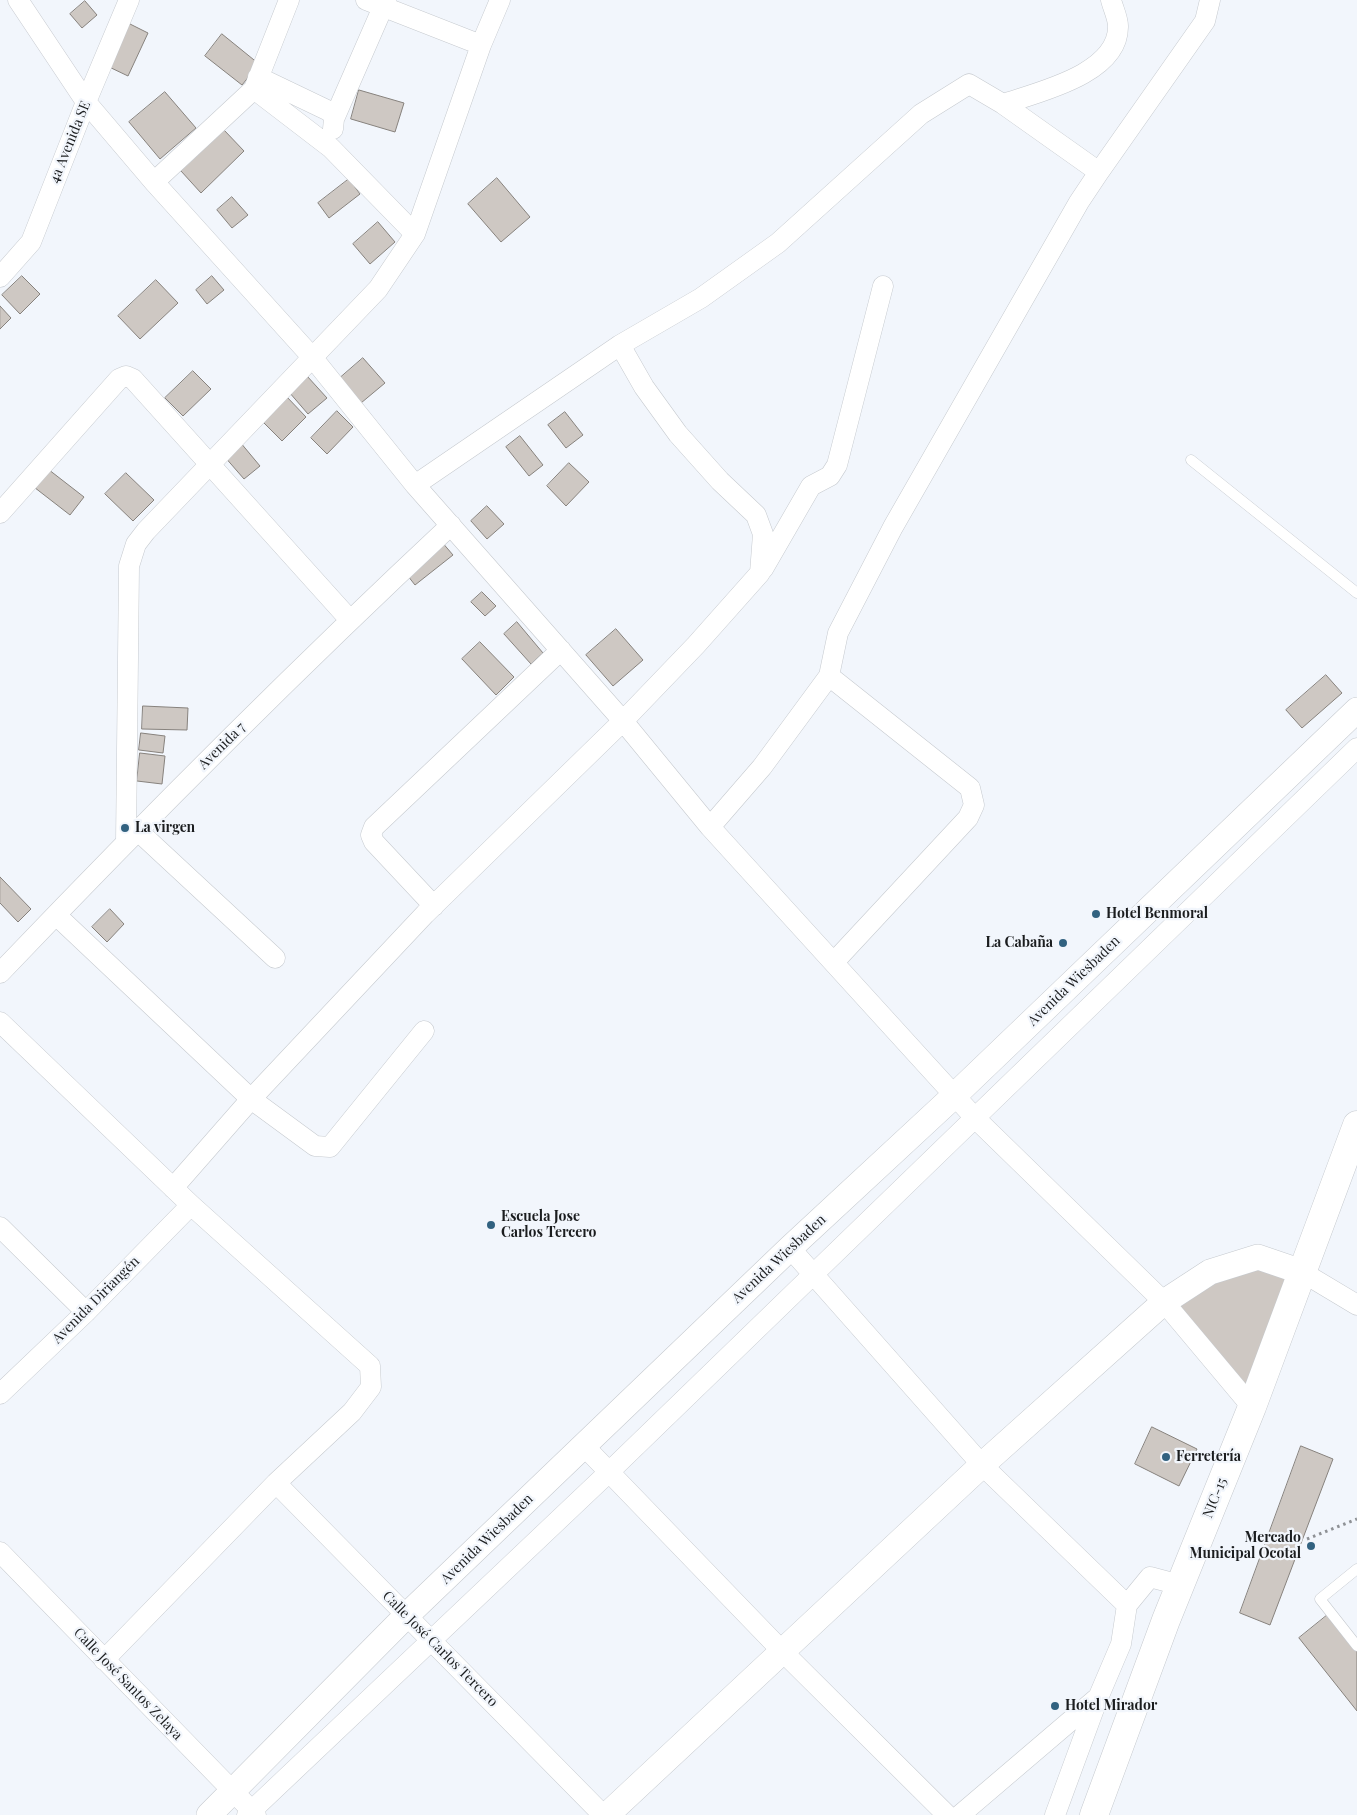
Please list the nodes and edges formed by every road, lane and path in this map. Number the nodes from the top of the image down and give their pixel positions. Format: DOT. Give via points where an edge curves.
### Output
graph roads {
  1 [pos="18,0"];
  2 [pos="129,0"];
  3 [pos="289,0"];
  4 [pos="500,0"];
  5 [pos="1111,0"];
  6 [pos="1210,0"];
  7 [pos="378,3"];
  8 [pos="481,45"];
  9 [pos="256,83"];
  10 [pos="86,102"];
  11 [pos="1003,104"];
  12 [pos="334,119"];
  13 [pos="331,148"];
  14 [pos="1099,172"];
  15 [pos="154,182"];
  16 [pos="415,234"];
  17 [pos="0,277"];
  18 [pos="882,286"];
  19 [pos="620,345"];
  20 [pos="312,357"];
  21 [pos="1191,460"];
  22 [pos="210,462"];
  23 [pos="415,485"];
  24 [pos="0,513"];
  25 [pos="451,525"];
  26 [pos="760,573"];
  27 [pos="1357,593"];
  28 [pos="350,620"];
  29 [pos="560,650"];
  30 [pos="828,676"];
  31 [pos="1357,710"];
  32 [pos="623,721"];
  33 [pos="1357,748"];
  34 [pos="710,826"];
  35 [pos="132,836"];
  36 [pos="434,906"];
  37 [pos="56,915"];
  38 [pos="275,958"];
  39 [pos="834,962"];
  40 [pos="0,973"];
  41 [pos="0,1022"];
  42 [pos="424,1032"];
  43 [pos="955,1095"];
  44 [pos="251,1099"];
  45 [pos="974,1118"];
  46 [pos="1355,1138"];
  47 [pos="174,1188"];
  48 [pos="191,1205"];
  49 [pos="0,1227"];
  50 [pos="790,1248"];
  51 [pos="1302,1272"];
  52 [pos="812,1274"];
  53 [pos="1164,1302"];
  54 [pos="1357,1305"];
  55 [pos="86,1312"];
  56 [pos="0,1394"];
  57 [pos="1252,1406"];
  58 [pos="584,1446"];
  59 [pos="982,1465"];
  60 [pos="608,1473"];
  61 [pos="276,1483"];
  62 [pos="1357,1519"];
  63 [pos="1307,1539"];
  64 [pos="0,1552"];
  65 [pos="1357,1569"];
  66 [pos="1180,1585"];
  67 [pos="1127,1605"];
  68 [pos="406,1616"];
  69 [pos="430,1640"];
  70 [pos="1357,1646"];
  71 [pos="782,1652"];
  72 [pos="104,1660"];
  73 [pos="1098,1698"];
  74 [pos="232,1790"];
  75 [pos="252,1814"];
  76 [pos="209,1815"];
  77 [pos="605,1815"];
  78 [pos="947,1815"];
  79 [pos="960,1815"];
  80 [pos="1055,1815"];
  81 [pos="1094,1815"];
  1 -- 10 [label="street"];
  2 -- 10 [label="street, 4a Avenida SE"];
  3 -- 9 [label="street"];
  4 -- 8 [label="street"];
  5 -- 11 [label="street" via="1118,26 1113,45 1095,67 1078,78"];
  6 -- 14 [label="street" via="1205,21"];
  7 -- 8 [label="street"];
  7 -- 12 [label="street"];
  8 -- 16 [label="street"];
  9 -- 12 [label="street" via="331,112"];
  9 -- 13 [label="street"];
  9 -- 15 [label="street"];
  10 -- 15 [label="street"];
  10 -- 17 [label="street, 4a Avenida SE" via="31,242"];
  11 -- 14 [label="street"];
  11 -- 19 [label="street" via="968,84 921,114 778,243 701,298"];
  12 -- 13 [label="street"];
  13 -- 16 [label="street"];
  14 -- 30 [label="street" via="893,527 838,633"];
  15 -- 20 [label="street"];
  16 -- 20 [label="street" via="378,289"];
  18 -- 26 [label="street" via="837,465 830,476 811,486"];
  19 -- 23 [label="street"];
  19 -- 26 [label="street" via="644,387 678,434 720,482 756,515 763,534"];
  20 -- 22 [label="street"];
  20 -- 23 [label="street"];
  21 -- 27 [label="lane"];
  22 -- 24 [label="street" via="133,378 126,376 119,379"];
  22 -- 28 [label="street"];
  22 -- 35 [label="street" via="136,544 130,566"];
  23 -- 25 [label="street"];
  25 -- 28 [label="street, Avenida 7"];
  25 -- 29 [label="street"];
  26 -- 32 [label="street"];
  28 -- 35 [label="street, Avenida 7"];
  29 -- 32 [label="street"];
  29 -- 36 [label="street" via="374,827 371,835 374,842"];
  30 -- 34 [label="street" via="762,767"];
  30 -- 39 [label="street" via="970,788 974,805 968,818"];
  31 -- 43 [label="street, Avenida Wiesbaden"];
  32 -- 34 [label="street"];
  32 -- 36 [label="street"];
  33 -- 45 [label="street, Avenida Wiesbaden"];
  34 -- 39 [label="street"];
  35 -- 37 [label="street, Avenida 7"];
  35 -- 38 [label="street"];
  36 -- 44 [label="street"];
  37 -- 40 [label="street, Avenida 7"];
  37 -- 44 [label="street"];
  39 -- 43 [label="street"];
  41 -- 47 [label="street"];
  42 -- 44 [label="street" via="330,1147 315,1146"];
  43 -- 45 [label="street"];
  43 -- 50 [label="street, Avenida Wiesbaden"];
  44 -- 47 [label="street"];
  45 -- 52 [label="street, Avenida Wiesbaden"];
  45 -- 53 [label="street"];
  46 -- 51 [label="highway, NIC-15 / NIC-15"];
  47 -- 48 [label="street"];
  48 -- 55 [label="street, Avenida Diriangén"];
  48 -- 61 [label="street" via="370,1366 372,1387 352,1412"];
  49 -- 55 [label="street"];
  50 -- 52 [label="street"];
  50 -- 58 [label="street, Avenida Wiesbaden"];
  51 -- 53 [label="street" via="1258,1257 1210,1272"];
  51 -- 54 [label="street"];
  51 -- 57 [label="highway, NIC-15 / NIC-15"];
  52 -- 59 [label="street"];
  52 -- 60 [label="street, Avenida Wiesbaden"];
  53 -- 57 [label="street"];
  53 -- 59 [label="street"];
  55 -- 56 [label="street, Avenida Diriangén"];
  57 -- 66 [label="highway, NIC-15 / NIC-15"];
  58 -- 60 [label="street"];
  58 -- 68 [label="street, Avenida Wiesbaden"];
  59 -- 67 [label="street"];
  59 -- 71 [label="street"];
  60 -- 69 [label="street, Avenida Wiesbaden"];
  60 -- 71 [label="street"];
  61 -- 68 [label="street, Calle José Carlos Tercero"];
  61 -- 72 [label="street"];
  62 -- 63 [label="path"];
  64 -- 72 [label="street, Calle José Santos Zelaya"];
  65 -- 70 [label="lane" via="1320,1599"];
  66 -- 67 [label="street" via="1150,1577"];
  66 -- 81 [label="highway, NIC-15 / NIC-15"];
  67 -- 73 [label="street" via="1121,1644"];
  68 -- 69 [label="street, Calle José Carlos Tercero"];
  68 -- 74 [label="street, Avenida Wiesbaden"];
  69 -- 75 [label="street, Avenida Wiesbaden"];
  69 -- 77 [label="street, Calle José Carlos Tercero"];
  71 -- 77 [label="street"];
  71 -- 78 [label="street"];
  72 -- 74 [label="street, Calle José Santos Zelaya"];
  73 -- 79 [label="street"];
  73 -- 80 [label="street"];
  74 -- 75 [label="street, Calle José Santos Zelaya"];
  74 -- 76 [label="street, Avenida Wiesbaden"];
}
